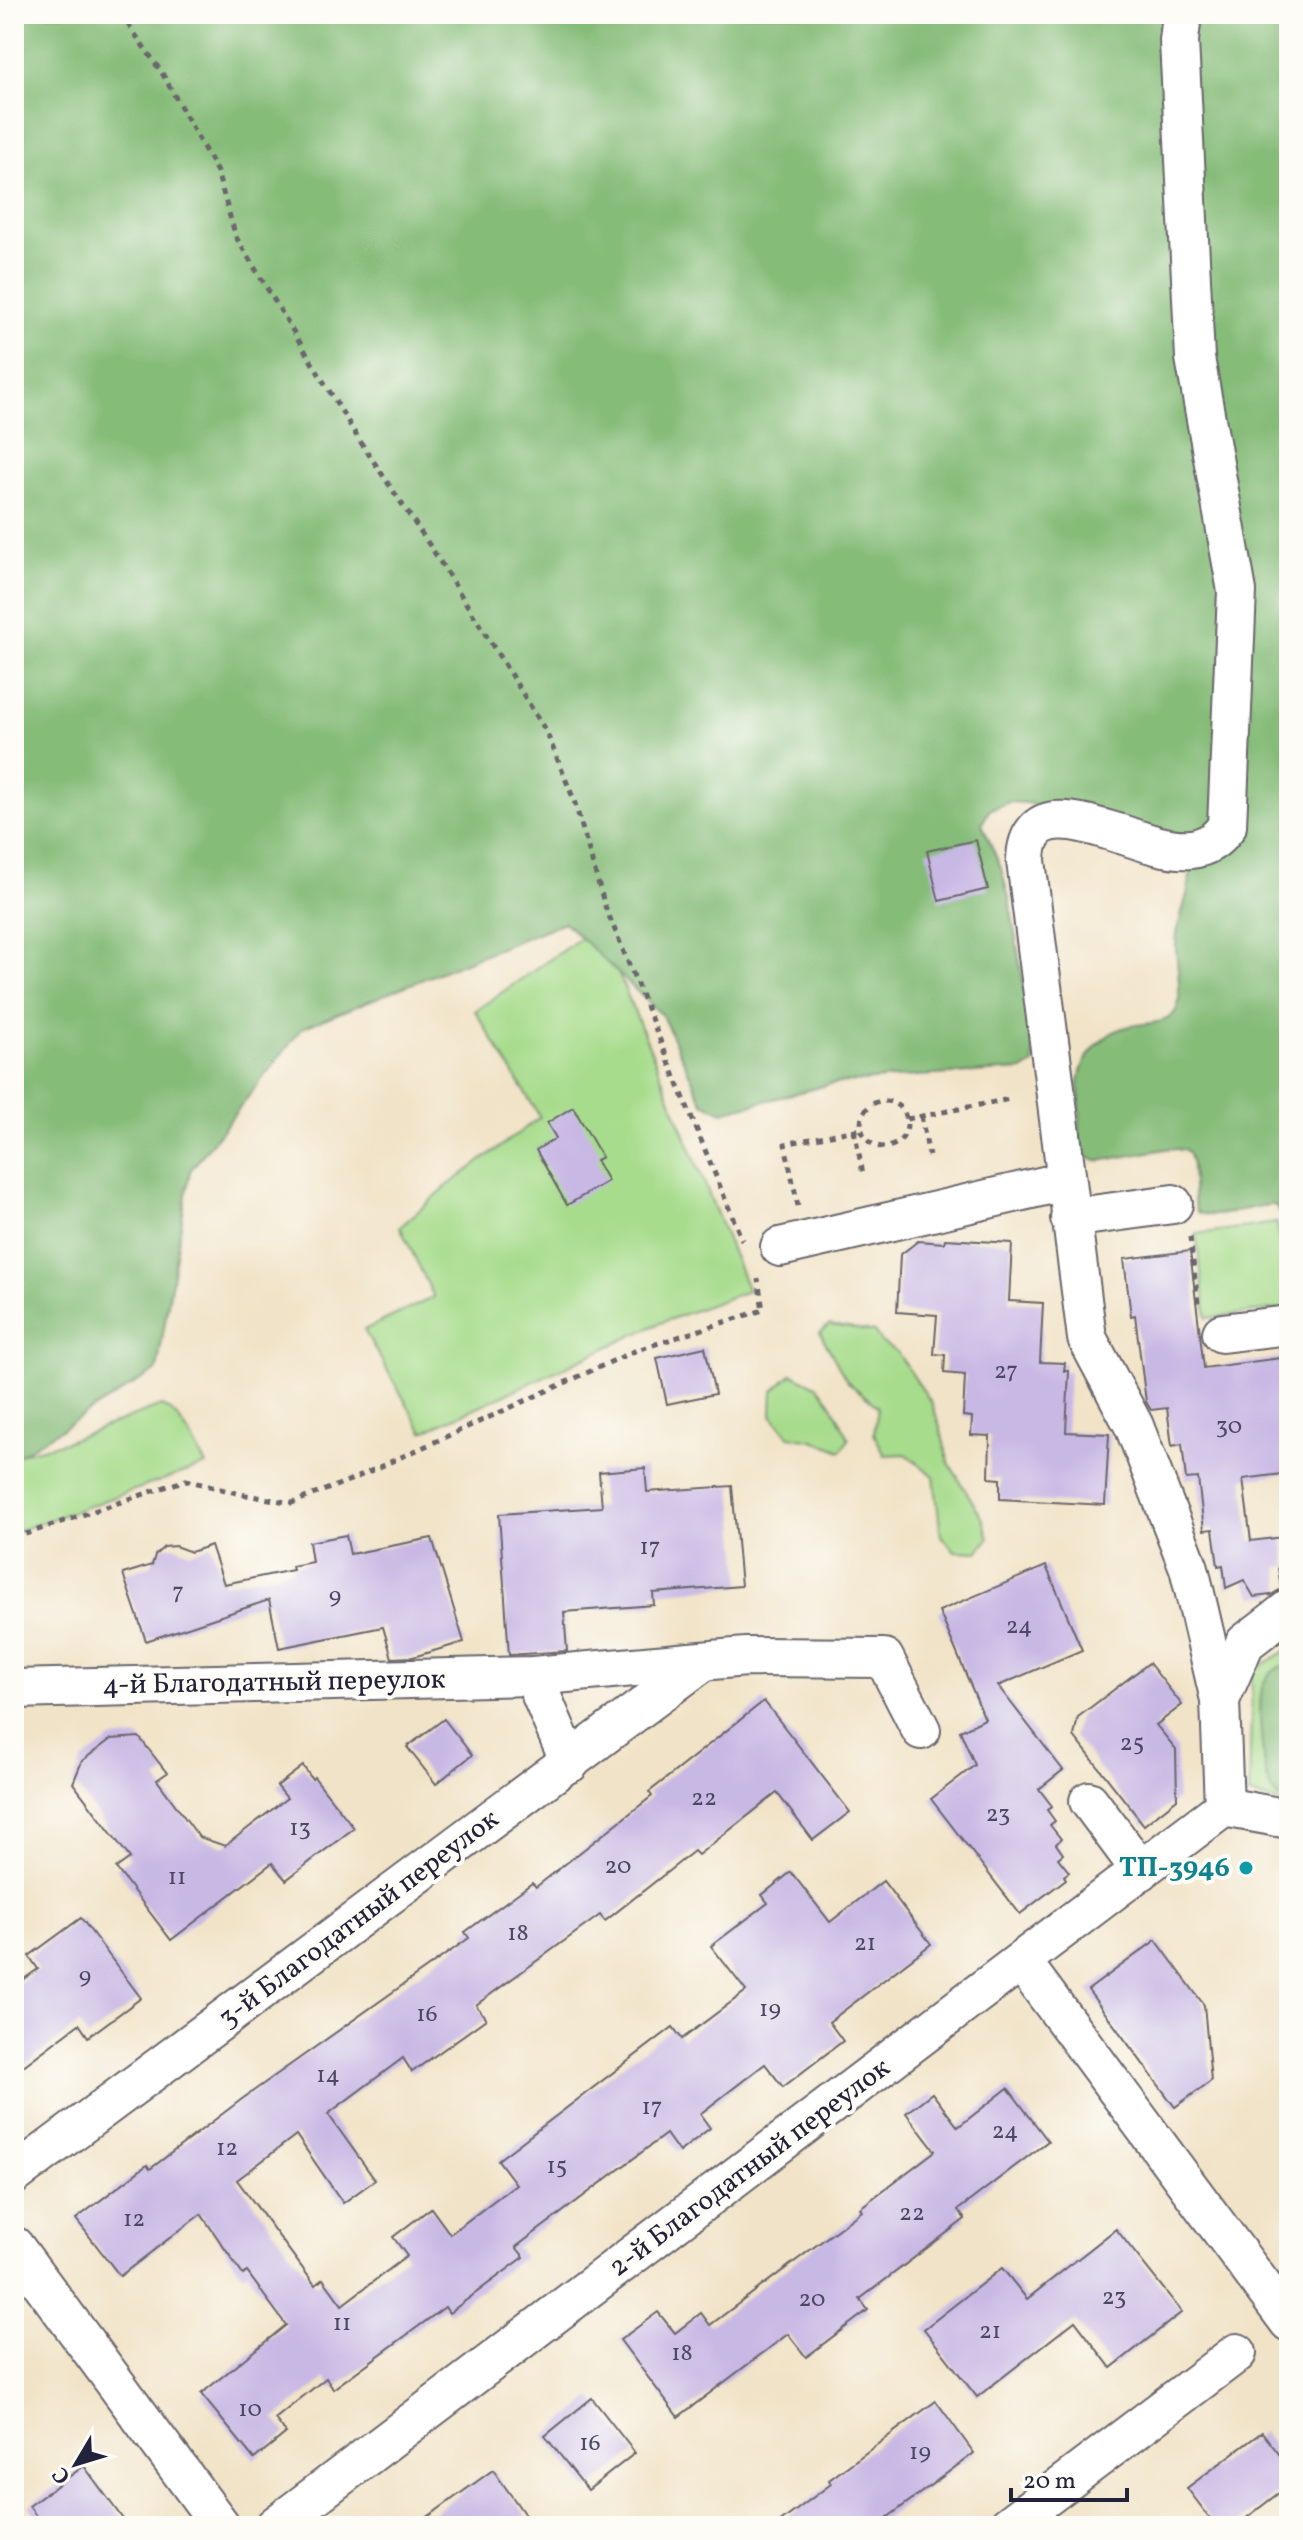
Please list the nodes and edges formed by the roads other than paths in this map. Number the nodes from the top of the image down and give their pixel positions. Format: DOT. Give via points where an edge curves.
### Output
graph roads {
  1 [pos="1182,14"];
  2 [pos="1068,1199"];
  3 [pos="1173,1204"];
  4 [pos="760,1255"];
  5 [pos="1289,1325"];
  6 [pos="1222,1333"];
  7 [pos="1289,1609"];
  8 [pos="704,1661"];
  9 [pos="533,1676"];
  10 [pos="14,1689"];
  11 [pos="1220,1700"];
  12 [pos="921,1730"];
  13 [pos="570,1763"];
  14 [pos="1089,1801"];
  15 [pos="1224,1807"];
  16 [pos="1289,1819"];
  17 [pos="1141,1871"];
  18 [pos="1022,1962"];
  19 [pos="14,2175"];
  20 [pos="14,2246"];
  21 [pos="1289,2322"];
  22 [pos="1237,2353"];
  23 [pos="221,2526"];
  24 [pos="275,2526"];
  25 [pos="1008,2526"];
  1 -- 2 [label="street" via="1179,41 1195,358 1237,591 1227,826 1207,845 1189,849 1153,844 1084,821 1044,824 1031,835 1026,861"];
  2 -- 3 [label="street"];
  2 -- 4 [label="street"];
  2 -- 11 [label="street" via="1087,1338 1134,1426 1189,1568"];
  5 -- 6 [label="street"];
  7 -- 11 [label="street" via="1245,1643"];
  8 -- 9 [label="street, 4-й Благодатный переулок"];
  8 -- 12 [label="street, 4-й Благодатный переулок" via="884,1658"];
  8 -- 13 [label="street, 3-й Благодатный переулок"];
  9 -- 10 [label="street, 4-й Благодатный переулок"];
  9 -- 13 [label="street"];
  11 -- 15 [label="street"];
  13 -- 19 [label="street, 3-й Благодатный переулок"];
  14 -- 17 [label="street"];
  15 -- 16 [label="street"];
  15 -- 17 [label="street, 2-й Благодатный переулок"];
  17 -- 18 [label="street, 2-й Благодатный переулок"];
  18 -- 21 [label="street"];
  18 -- 24 [label="street, 2-й Благодатный переулок"];
  20 -- 23 [label="street"];
  22 -- 25 [label="street"];
}
